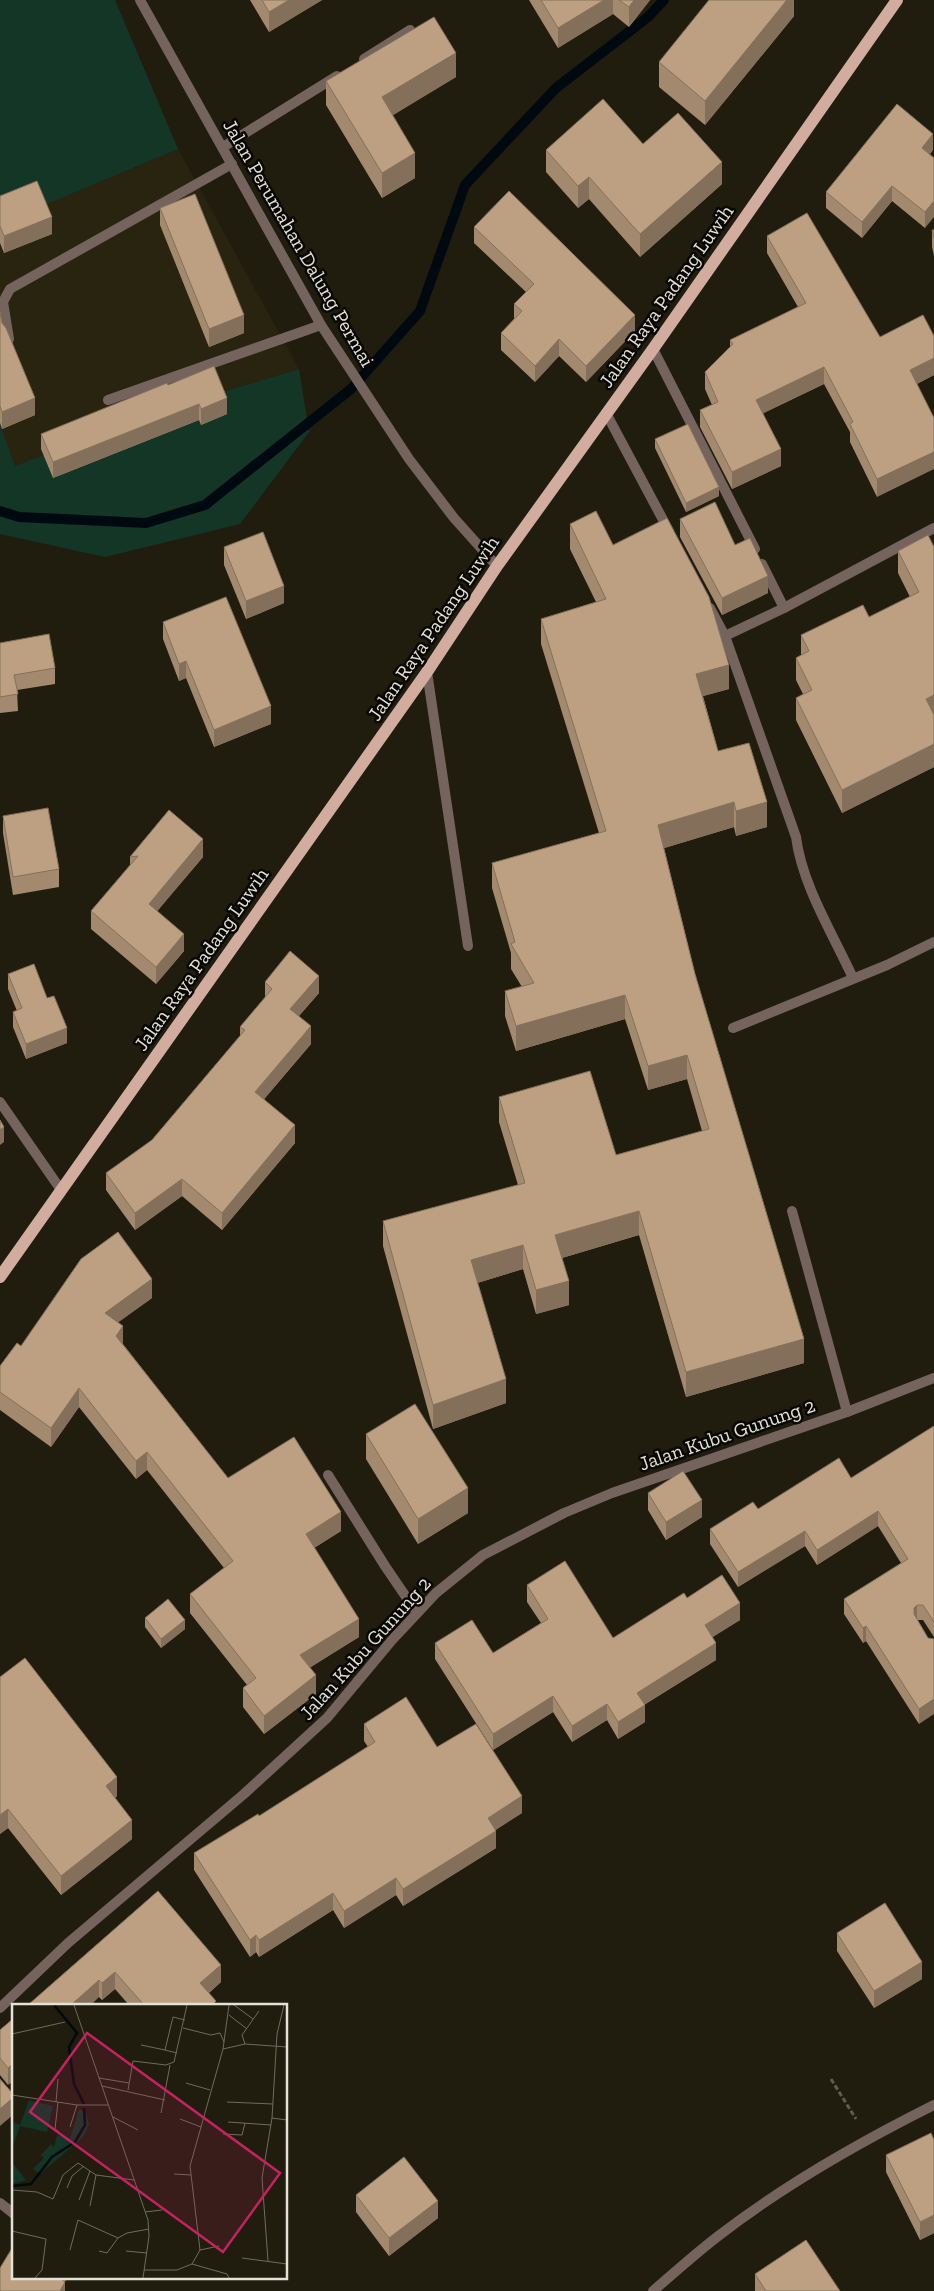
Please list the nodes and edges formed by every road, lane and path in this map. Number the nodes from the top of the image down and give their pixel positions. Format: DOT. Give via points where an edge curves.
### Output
graph roads {
  1 [pos="140,0"];
  2 [pos="896,2"];
  3 [pos="410,30"];
  4 [pos="223,147"];
  5 [pos="232,164"];
  6 [pos="321,325"];
  7 [pos="9,339"];
  8 [pos="653,349"];
  9 [pos="108,400"];
  10 [pos="606,413"];
  11 [pos="934,528"];
  12 [pos="675,542"];
  13 [pos="497,566"];
  14 [pos="707,602"];
  15 [pos="784,608"];
  16 [pos="725,636"];
  17 [pos="427,672"];
  18 [pos="934,942"];
  19 [pos="468,946"];
  20 [pos="853,978"];
  21 [pos="733,1028"];
  22 [pos="0,1102"];
  23 [pos="61,1190"];
  24 [pos="792,1211"];
  25 [pos="0,1277"];
  26 [pos="934,1378"];
  27 [pos="847,1412"];
  28 [pos="328,1475"];
  29 [pos="417,1613"];
  30 [pos="0,2008"];
  31 [pos="831,2079"];
  32 [pos="934,2105"];
  33 [pos="868,2138"];
  34 [pos="0,2203"];
  35 [pos="12,2212"];
  36 [pos="653,2291"];
  1 -- 4 [label="street, Jalan Perumahan Dalung Permai"];
  2 -- 8 [label="main road, Jalan Raya Padang Luwih"];
  3 -- 4 [label="street"];
  4 -- 5 [label="street, Jalan Perumahan Dalung Permai"];
  5 -- 6 [label="street, Jalan Perumahan Dalung Permai"];
  5 -- 7 [label="street" via="10,289 3,302"];
  6 -- 9 [label="street"];
  6 -- 13 [label="street, Jalan Perumahan Dalung Permai" via="410,459 454,518"];
  8 -- 10 [label="main road, Jalan Raya Padang Luwih"];
  8 -- 15 [label="street"];
  10 -- 12 [label="street"];
  10 -- 13 [label="main road, Jalan Raya Padang Luwih"];
  11 -- 15 [label="street"];
  13 -- 17 [label="main road, Jalan Raya Padang Luwih"];
  14 -- 16 [label="street"];
  15 -- 16 [label="street"];
  16 -- 20 [label="street" via="796,837 806,878"];
  17 -- 19 [label="street"];
  17 -- 23 [label="main road, Jalan Raya Padang Luwih"];
  18 -- 20 [label="street"];
  20 -- 21 [label="street"];
  22 -- 23 [label="street"];
  23 -- 25 [label="main road, Jalan Raya Padang Luwih"];
  24 -- 27 [label="street"];
  26 -- 27 [label="street, Jalan Kubu Gunung 2"];
  27 -- 29 [label="street, Jalan Kubu Gunung 2" via="653,1477 564,1513 483,1555"];
  28 -- 29 [label="street"];
  29 -- 30 [label="street, Jalan Kubu Gunung 2" via="327,1718 244,1794 68,1943"];
  31 -- 33 [label="path"];
  32 -- 33 [label="street"];
  33 -- 36 [label="street" via="796,2182 717,2237"];
  34 -- 35 [label="street"];
}
